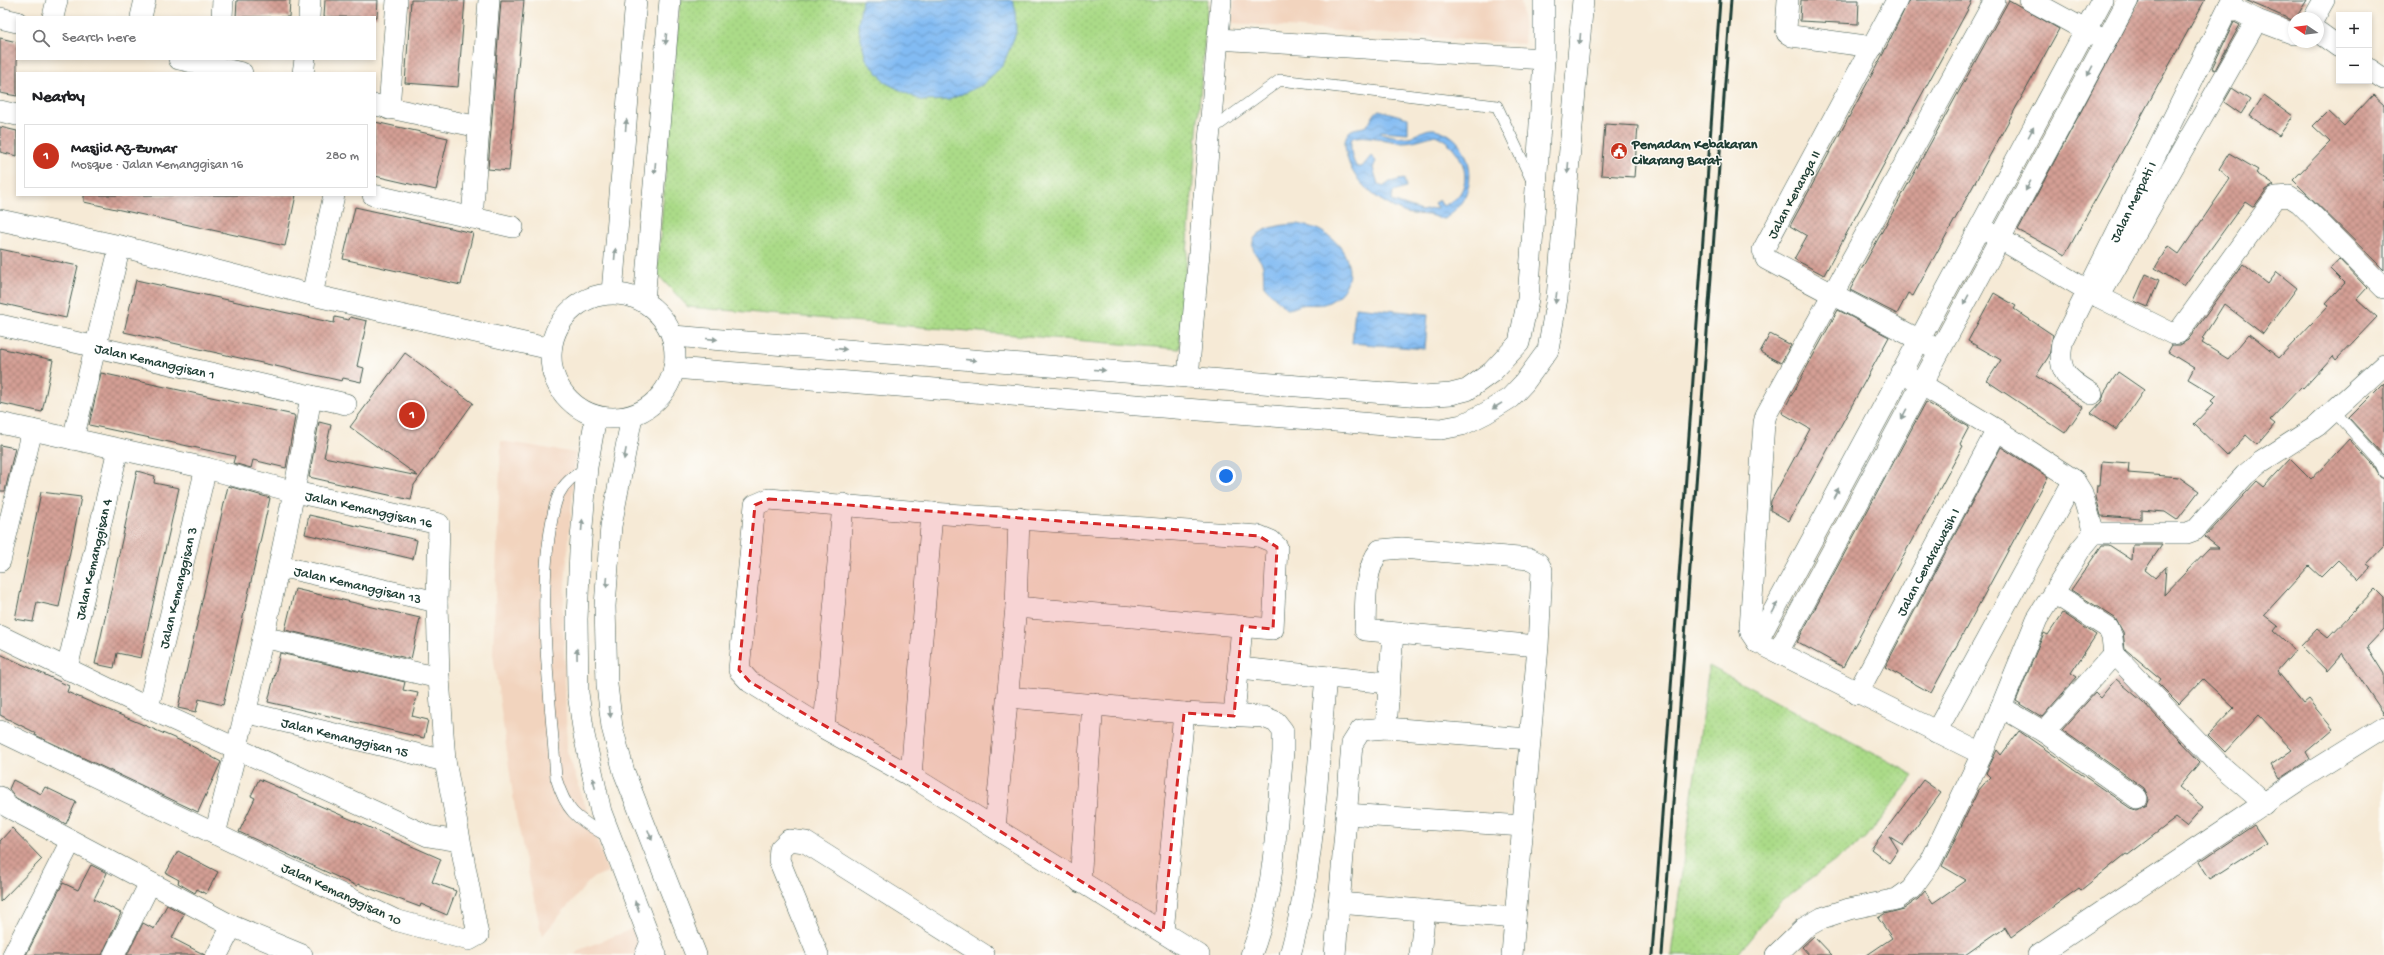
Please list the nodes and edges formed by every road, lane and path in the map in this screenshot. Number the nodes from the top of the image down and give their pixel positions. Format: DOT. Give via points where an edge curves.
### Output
graph roads {
  1 [pos="57,0"];
  2 [pos="145,0"];
  3 [pos="223,0"];
  4 [pos="310,0"];
  5 [pos="397,0"];
  6 [pos="489,0"];
  7 [pos="636,0"];
  8 [pos="670,0"];
  9 [pos="1221,0"];
  10 [pos="1544,0"];
  11 [pos="1584,0"];
  12 [pos="1788,0"];
  13 [pos="1886,0"];
  14 [pos="1897,0"];
  15 [pos="1995,0"];
  16 [pos="2030,0"];
  17 [pos="2102,0"];
  18 [pos="2128,0"];
  19 [pos="2324,0"];
  20 [pos="2231,3"];
  21 [pos="2317,12"];
  22 [pos="53,16"];
  23 [pos="141,16"];
  24 [pos="222,16"];
  25 [pos="309,16"];
  26 [pos="0,18"];
  27 [pos="2257,20"];
  28 [pos="16,22"];
  29 [pos="1885,22"];
  30 [pos="2086,30"];
  31 [pos="2288,32"];
  32 [pos="2324,37"];
  33 [pos="1218,39"];
  34 [pos="2106,41"];
  35 [pos="1872,46"];
  36 [pos="2336,46"];
  37 [pos="1544,59"];
  38 [pos="175,60"];
  39 [pos="189,60"];
  40 [pos="305,60"];
  41 [pos="218,63"];
  42 [pos="2372,71"];
  43 [pos="172,72"];
  44 [pos="240,72"];
  45 [pos="303,72"];
  46 [pos="2384,79"];
  47 [pos="382,107"];
  48 [pos="0,111"];
  49 [pos="16,115"];
  50 [pos="479,127"];
  51 [pos="1210,130"];
  52 [pos="1536,189"];
  53 [pos="334,196"];
  54 [pos="376,196"];
  55 [pos="472,218"];
  56 [pos="0,220"];
  57 [pos="513,227"];
  58 [pos="1979,227"];
  59 [pos="2000,238"];
  60 [pos="120,246"];
  61 [pos="2384,288"];
  62 [pos="612,293"];
  63 [pos="1835,293"];
  64 [pos="2094,293"];
  65 [pos="312,295"];
  66 [pos="644,301"];
  67 [pos="0,325"];
  68 [pos="673,336"];
  69 [pos="1919,339"];
  70 [pos="95,345"];
  71 [pos="552,349"];
  72 [pos="1939,350"];
  73 [pos="2384,365"];
  74 [pos="674,368"];
  75 [pos="1901,372"];
  76 [pos="1188,377"];
  77 [pos="1921,383"];
  78 [pos="2092,394"];
  79 [pos="311,396"];
  80 [pos="346,404"];
  81 [pos="2334,411"];
  82 [pos="596,416"];
  83 [pos="632,416"];
  84 [pos="0,422"];
  85 [pos="32,430"];
  86 [pos="1997,430"];
  87 [pos="73,439"];
  88 [pos="118,449"];
  89 [pos="588,467"];
  90 [pos="206,468"];
  91 [pos="2384,472"];
  92 [pos="2074,480"];
  93 [pos="295,492"];
  94 [pos="843,504"];
  95 [pos="932,513"];
  96 [pos="1019,518"];
  97 [pos="2094,533"];
  98 [pos="0,561"];
  99 [pos="279,566"];
  100 [pos="2054,593"];
  101 [pos="436,602"];
  102 [pos="1016,607"];
  103 [pos="1242,626"];
  104 [pos="1393,633"];
  105 [pos="0,636"];
  106 [pos="263,637"];
  107 [pos="1757,642"];
  108 [pos="1538,646"];
  109 [pos="1778,652"];
  110 [pos="2114,654"];
  111 [pos="1239,668"];
  112 [pos="67,669"];
  113 [pos="1326,677"];
  114 [pos="439,678"];
  115 [pos="1389,683"];
  116 [pos="1857,694"];
  117 [pos="1008,697"];
  118 [pos="1093,703"];
  119 [pos="2001,707"];
  120 [pos="148,708"];
  121 [pos="245,712"];
  122 [pos="1184,713"];
  123 [pos="1234,716"];
  124 [pos="2384,727"];
  125 [pos="824,728"];
  126 [pos="1386,728"];
  127 [pos="0,731"];
  128 [pos="1936,732"];
  129 [pos="2044,732"];
  130 [pos="1529,739"];
  131 [pos="237,748"];
  132 [pos="1982,754"];
  133 [pos="445,761"];
  134 [pos="911,776"];
  135 [pos="2137,798"];
  136 [pos="2265,804"];
  137 [pos="3,807"];
  138 [pos="1346,814"];
  139 [pos="1523,826"];
  140 [pos="995,828"];
  141 [pos="215,834"];
  142 [pos="611,838"];
  143 [pos="459,841"];
  144 [pos="71,842"];
  145 [pos="1080,882"];
  146 [pos="150,883"];
  147 [pos="1339,903"];
  148 [pos="1425,910"];
  149 [pos="1515,918"];
  150 [pos="232,926"];
  151 [pos="1163,932"];
  152 [pos="648,936"];
  153 [pos="13,955"];
  154 [pos="114,955"];
  155 [pos="217,955"];
  156 [pos="302,955"];
  157 [pos="640,955"];
  158 [pos="656,955"];
  159 [pos="696,955"];
  160 [pos="818,955"];
  161 [pos="984,955"];
  162 [pos="1199,955"];
  163 [pos="1251,955"];
  164 [pos="1290,955"];
  165 [pos="1335,955"];
  166 [pos="1420,955"];
  167 [pos="1512,955"];
  168 [pos="1776,955"];
  169 [pos="2038,955"];
  1 -- 22 [label="street"];
  2 -- 23 [label="street"];
  3 -- 24 [label="street"];
  4 -- 25 [label="street"];
  5 -- 47 [label="street"];
  6 -- 50 [label="street"];
  62 -- 7 [label="street, one-way"];
  8 -- 66 [label="street, one-way"];
  9 -- 33 [label="street"];
  10 -- 37 [label="street"];
  11 -- 74 [label="street, one-way" via="1557,298 1548,350 1524,384 1510,398 1462,425 1423,428"];
  12 -- 35 [label="street" via="1786,29 1792,36"];
  13 -- 29 [label="street"];
  14 -- 29 [label="street, Jalan Kenanga II"];
  15 -- 63 [label="street"];
  16 -- 30 [label="street"];
  17 -- 30 [label="street"];
  18 -- 34 [label="street"];
  19 -- 21 [label="street"];
  20 -- 27 [label="street"];
  20 -- 64 [label="street, Jalan Merpati I"];
  26 -- 28 [label="street"];
  27 -- 31 [label="street"];
  27 -- 64 [label="street"];
  29 -- 35 [label="street, Jalan Kenanga II"];
  30 -- 34 [label="street"];
  58 -- 30 [label="street, one-way"];
  32 -- 36 [label="street"];
  33 -- 37 [label="street"];
  33 -- 51 [label="street"];
  34 -- 59 [label="street, one-way"];
  35 -- 63 [label="street, Jalan Kenanga II" via="1763,250 1766,259"];
  37 -- 52 [label="street"];
  38 -- 43 [label="street"];
  39 -- 41 [label="street"];
  40 -- 45 [label="street"];
  41 -- 44 [label="street"];
  42 -- 46 [label="street"];
  47 -- 50 [label="street"];
  48 -- 49 [label="street"];
  50 -- 55 [label="street"];
  51 -- 52 [label="lane" via="1280,80 1497,106"];
  51 -- 76 [label="street"];
  52 -- 76 [label="street" via="1528,299 1519,343 1492,372 1467,390 1423,396"];
  53 -- 65 [label="street"];
  54 -- 55 [label="street"];
  55 -- 57 [label="street"];
  56 -- 60 [label="street"];
  58 -- 59 [label="street"];
  58 -- 69 [label="street"];
  59 -- 64 [label="street"];
  59 -- 72 [label="street, one-way"];
  60 -- 65 [label="street"];
  60 -- 70 [label="street"];
  61 -- 64 [label="street" via="2300,203 2282,195 2276,197 2178,332 2167,332"];
  62 -- 66 [label="street" via="629,295"];
  62 -- 71 [label="street" via="594,296 578,304 565,316 556,331"];
  63 -- 69 [label="street, Jalan Kenanga II"];
  63 -- 107 [label="street" via="1764,419 1750,628"];
  64 -- 78 [label="street, Jalan Merpati I" via="2068,328 2059,360 2066,374"];
  65 -- 71 [label="street"];
  66 -- 68 [label="street" via="661,316"];
  67 -- 70 [label="street, Jalan Kemanggisan 1"];
  68 -- 74 [label="street" via="676,352"];
  68 -- 76 [label="street, one-way"];
  69 -- 72 [label="street, Jalan Kenanga II"];
  69 -- 75 [label="street"];
  70 -- 79 [label="street, Jalan Kemanggisan 1"];
  70 -- 87 [label="street"];
  71 -- 82 [label="street" via="552,366 557,383 566,397 580,409"];
  72 -- 77 [label="street"];
  73 -- 81 [label="street"];
  74 -- 83 [label="street" via="669,384 660,398"];
  75 -- 77 [label="street"];
  107 -- 75 [label="street, one-way"];
  77 -- 86 [label="street"];
  77 -- 109 [label="street, one-way"];
  79 -- 80 [label="street, Jalan Kemanggisan 1"];
  79 -- 93 [label="street"];
  81 -- 91 [label="lane" via="2379,461"];
  81 -- 97 [label="street" via="2317,426 2260,462 2195,530 2187,533"];
  82 -- 83 [label="street" via="614,419"];
  82 -- 89 [label="street"];
  83 -- 159 [label="street, one-way" via="611,526 605,606 607,686 612,727 624,772"];
  84 -- 85 [label="street, Jalan Kemanggisan 16"];
  85 -- 87 [label="street, Jalan Kemanggisan 16"];
  85 -- 98 [label="street"];
  86 -- 92 [label="street"];
  86 -- 116 [label="street, Jalan Cendrawasih I"];
  87 -- 88 [label="street, Jalan Kemanggisan 16"];
  88 -- 90 [label="street, Jalan Kemanggisan 16"];
  88 -- 112 [label="street, Jalan Kemanggisan 4"];
  142 -- 89 [label="street, one-way" via="601,812 584,735 578,693 577,612"];
  89 -- 142 [label="lane" via="570,479 559,494 552,516 546,560 546,616 556,778 570,812"];
  90 -- 93 [label="street, Jalan Kemanggisan 16"];
  90 -- 120 [label="street, Jalan Kemanggisan 3"];
  92 -- 97 [label="street" via="2082,493"];
  92 -- 128 [label="street"];
  93 -- 99 [label="street"];
  93 -- 101 [label="street, Jalan Kemanggisan 16" via="436,523 440,528"];
  94 -- 95 [label="street"];
  94 -- 125 [label="street"];
  94 -- 125 [label="street" via="769,499 755,506 739,670 750,682"];
  95 -- 96 [label="street"];
  95 -- 134 [label="street"];
  96 -- 102 [label="street"];
  96 -- 103 [label="street" via="1259,536 1271,541 1277,548 1272,629"];
  97 -- 100 [label="street" via="2080,550"];
  99 -- 101 [label="street, Jalan Kemanggisan 13"];
  99 -- 106 [label="street"];
  100 -- 110 [label="street" via="2108,628"];
  100 -- 119 [label="street" via="2037,619"];
  101 -- 114 [label="street"];
  102 -- 103 [label="street"];
  102 -- 117 [label="street"];
  103 -- 111 [label="street"];
  104 -- 108 [label="street"];
  104 -- 108 [label="street" via="1365,630 1369,571 1372,560 1380,550 1402,548 1512,557 1530,559 1538,563 1542,570"];
  104 -- 115 [label="street"];
  105 -- 112 [label="street"];
  106 -- 114 [label="street"];
  106 -- 121 [label="street"];
  107 -- 109 [label="street"];
  108 -- 130 [label="street"];
  109 -- 116 [label="street"];
  110 -- 129 [label="street"];
  110 -- 136 [label="street" via="2220,765"];
  111 -- 113 [label="street"];
  111 -- 123 [label="street"];
  112 -- 120 [label="street"];
  113 -- 115 [label="street"];
  113 -- 164 [label="street" via="1308,879 1301,918"];
  114 -- 133 [label="street"];
  115 -- 126 [label="street"];
  116 -- 128 [label="street"];
  117 -- 118 [label="street"];
  117 -- 140 [label="street"];
  118 -- 122 [label="street"];
  118 -- 145 [label="street"];
  119 -- 129 [label="street"];
  119 -- 132 [label="street"];
  120 -- 131 [label="street"];
  121 -- 131 [label="street"];
  121 -- 133 [label="street, Jalan Kemanggisan 15"];
  122 -- 123 [label="street"];
  122 -- 151 [label="street"];
  123 -- 163 [label="street" via="1264,717 1276,722 1283,731 1269,888 1259,935"];
  124 -- 136 [label="street"];
  125 -- 134 [label="street"];
  126 -- 130 [label="street"];
  126 -- 138 [label="street" via="1361,730 1352,744"];
  127 -- 141 [label="street, Jalan Kemanggisan 10"];
  128 -- 132 [label="street"];
  129 -- 135 [label="street"];
  130 -- 139 [label="street"];
  131 -- 141 [label="street"];
  131 -- 143 [label="street" via="428,836"];
  132 -- 168 [label="street" via="1930,863 1911,889 1897,899 1848,909 1822,918 1804,928"];
  133 -- 143 [label="street"];
  134 -- 140 [label="street"];
  136 -- 169 [label="street"];
  137 -- 144 [label="street"];
  138 -- 139 [label="street"];
  138 -- 147 [label="street"];
  139 -- 149 [label="street"];
  140 -- 145 [label="street"];
  141 -- 143 [label="street, Jalan Kemanggisan 10" via="395,920 469,940 474,939 479,931"];
  152 -- 142 [label="street, one-way"];
  144 -- 146 [label="street"];
  144 -- 153 [label="street"];
  145 -- 151 [label="street"];
  146 -- 150 [label="street"];
  146 -- 154 [label="street"];
  147 -- 148 [label="street"];
  147 -- 165 [label="street"];
  148 -- 149 [label="street"];
  148 -- 166 [label="street"];
  149 -- 167 [label="street"];
  150 -- 155 [label="street"];
  150 -- 156 [label="street"];
  151 -- 162 [label="street"];
  152 -- 157 [label="lane"];
  152 -- 158 [label="street"];
  160 -- 161 [label="street" via="779,860 780,849 789,840 805,842"];
}
